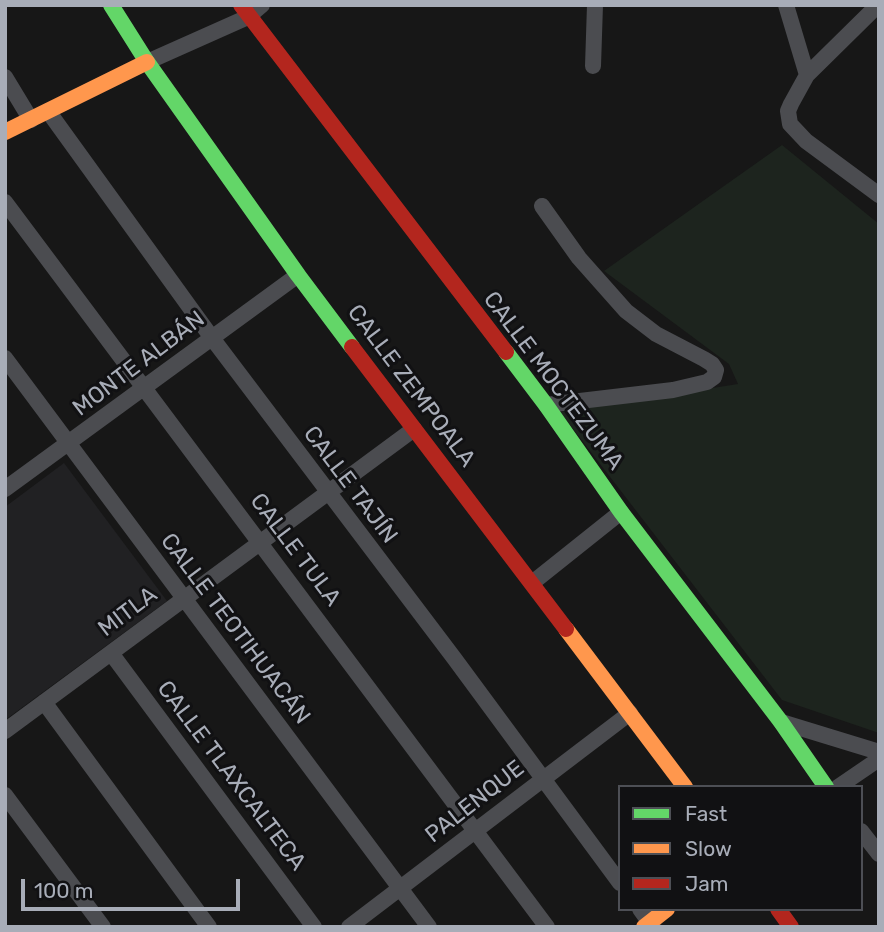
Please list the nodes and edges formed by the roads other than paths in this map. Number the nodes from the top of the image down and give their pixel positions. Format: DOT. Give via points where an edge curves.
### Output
graph roads {
  1 [pos="111,5"];
  2 [pos="262,5"];
  3 [pos="595,5"];
  4 [pos="786,5"];
  5 [pos="878,5"];
  6 [pos="244,11"];
  7 [pos="147,62"];
  8 [pos="593,66"];
  9 [pos="807,75"];
  10 [pos="5,77"];
  11 [pos="48,111"];
  12 [pos="31,120"];
  13 [pos="5,132"];
  14 [pos="879,195"];
  15 [pos="5,202"];
  16 [pos="542,206"];
  17 [pos="298,275"];
  18 [pos="212,338"];
  19 [pos="5,358"];
  20 [pos="144,388"];
  21 [pos="546,405"];
  22 [pos="414,429"];
  23 [pos="68,445"];
  24 [pos="5,489"];
  25 [pos="327,493"];
  26 [pos="621,513"];
  27 [pos="261,543"];
  28 [pos="532,583"];
  29 [pos="183,599"];
  30 [pos="111,653"];
  31 [pos="44,702"];
  32 [pos="629,713"];
  33 [pos="781,722"];
  34 [pos="5,731"];
  35 [pos="879,752"];
  36 [pos="879,759"];
  37 [pos="542,779"];
  38 [pos="683,785"];
  39 [pos="825,785"];
  40 [pos="841,785"];
  41 [pos="5,795"];
  42 [pos="476,830"];
  43 [pos="863,833"];
  44 [pos="879,853"];
  45 [pos="618,880"];
  46 [pos="401,888"];
  47 [pos="664,911"];
  48 [pos="779,911"];
  49 [pos="647,921"];
  50 [pos="103,927"];
  51 [pos="209,927"];
  52 [pos="314,927"];
  53 [pos="349,927"];
  54 [pos="429,927"];
  55 [pos="547,927"];
  56 [pos="791,927"];
  1 -- 7 [label="street, CALLE ZEMPOALA"];
  2 -- 6 [label="street"];
  3 -- 8 [label="street"];
  4 -- 9 [label="street"];
  5 -- 9 [label="street"];
  6 -- 7 [label="street"];
  6 -- 21 [label="street, CALLE MOCTEZUMA"];
  7 -- 11 [label="street"];
  7 -- 17 [label="street, CALLE ZEMPOALA"];
  9 -- 14 [label="street" via="788,111 790,124"];
  10 -- 12 [label="street"];
  11 -- 12 [label="street"];
  11 -- 18 [label="street, CALLE TAJÍN"];
  12 -- 13 [label="street"];
  15 -- 20 [label="street, CALLE TULA"];
  16 -- 21 [label="street" via="579,258 626,311 716,370 707,382 673,390"];
  17 -- 18 [label="street, MONTE ALBÁN"];
  17 -- 22 [label="street, CALLE ZEMPOALA"];
  18 -- 20 [label="street, MONTE ALBÁN"];
  18 -- 25 [label="street, CALLE TAJÍN"];
  19 -- 23 [label="street, CALLE TEOTIHUACÁN"];
  20 -- 23 [label="street, MONTE ALBÁN"];
  20 -- 27 [label="street, CALLE TULA"];
  21 -- 26 [label="street, CALLE MOCTEZUMA"];
  22 -- 25 [label="street, MITLA"];
  22 -- 28 [label="street, CALLE ZEMPOALA"];
  23 -- 24 [label="street, MONTE ALBÁN"];
  23 -- 29 [label="street, CALLE TEOTIHUACÁN"];
  25 -- 27 [label="street, MITLA"];
  25 -- 37 [label="street, CALLE TAJÍN"];
  26 -- 28 [label="street"];
  26 -- 33 [label="street, CALLE MOCTEZUMA"];
  27 -- 29 [label="street, MITLA"];
  27 -- 42 [label="street, CALLE TULA"];
  28 -- 32 [label="street, CALLE ZEMPOALA"];
  29 -- 30 [label="street, MITLA"];
  29 -- 46 [label="street, CALLE TEOTIHUACÁN"];
  30 -- 31 [label="street, MITLA"];
  30 -- 52 [label="street, CALLE TLAXCALTECA"];
  31 -- 34 [label="street, MITLA"];
  31 -- 51 [label="street"];
  32 -- 37 [label="street, PALENQUE"];
  32 -- 38 [label="street, CALLE ZEMPOALA"];
  33 -- 35 [label="street"];
  33 -- 39 [label="street, CALLE MOCTEZUMA"];
  36 -- 40 [label="street"];
  37 -- 42 [label="street, PALENQUE"];
  37 -- 45 [label="street, CALLE TAJÍN"];
  41 -- 50 [label="street"];
  42 -- 46 [label="street, PALENQUE"];
  42 -- 55 [label="street, CALLE TULA"];
  43 -- 44 [label="street"];
  46 -- 53 [label="street, PALENQUE"];
  46 -- 54 [label="street, CALLE TEOTIHUACÁN"];
  47 -- 49 [label="street"];
  48 -- 56 [label="street"];
}
